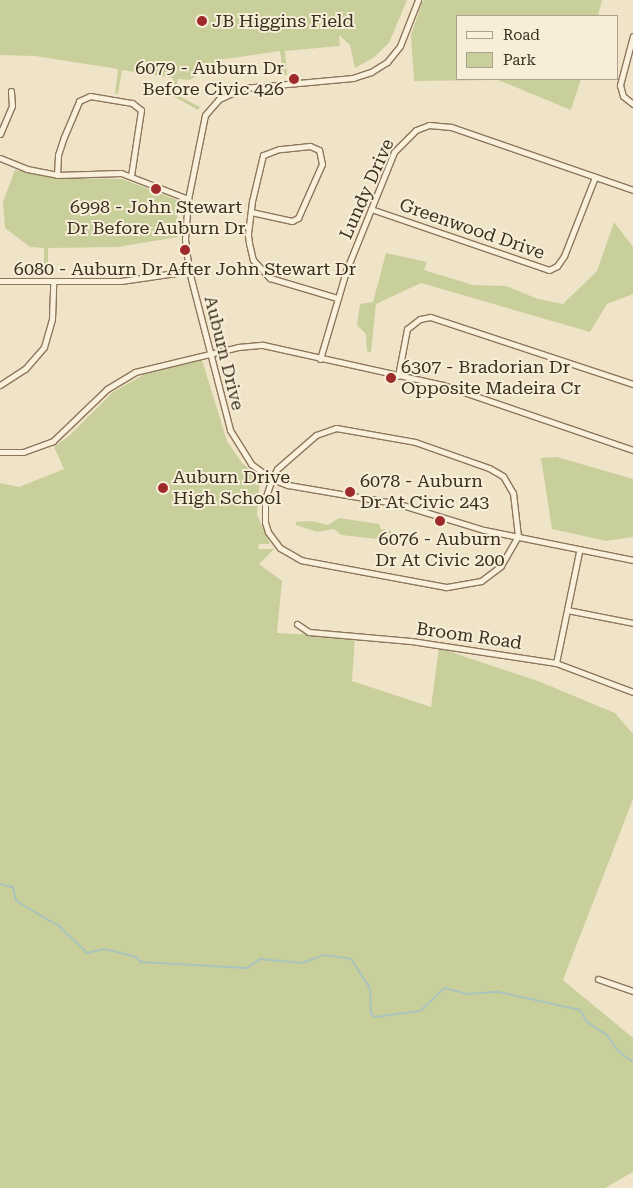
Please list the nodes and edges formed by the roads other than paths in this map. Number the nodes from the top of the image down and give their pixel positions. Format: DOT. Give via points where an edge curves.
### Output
graph roads {
  1 [pos="418,0"];
  2 [pos="633,38"];
  3 [pos="11,91"];
  4 [pos="633,104"];
  5 [pos="0,134"];
  6 [pos="0,158"];
  7 [pos="57,174"];
  8 [pos="131,176"];
  9 [pos="595,177"];
  10 [pos="633,190"];
  11 [pos="188,199"];
  12 [pos="371,209"];
  13 [pos="251,212"];
  14 [pos="189,271"];
  15 [pos="0,281"];
  16 [pos="53,281"];
  17 [pos="337,298"];
  18 [pos="210,354"];
  19 [pos="320,359"];
  20 [pos="398,376"];
  21 [pos="633,384"];
  22 [pos="0,385"];
  23 [pos="633,450"];
  24 [pos="0,452"];
  25 [pos="272,479"];
  26 [pos="518,536"];
  27 [pos="579,552"];
  28 [pos="633,560"];
  29 [pos="567,610"];
  30 [pos="633,623"];
  31 [pos="298,624"];
  32 [pos="556,662"];
  33 [pos="633,692"];
  34 [pos="598,978"];
  35 [pos="633,991"];
  1 -- 11 [label="street, Auburn Drive" via="400,46 387,62 371,72 353,78 249,87 216,102 204,119"];
  2 -- 4 [label="street" via="620,85 623,96"];
  3 -- 5 [label="street" via="12,106"];
  6 -- 7 [label="street" via="27,169"];
  7 -- 8 [label="street" via="103,172"];
  7 -- 8 [label="street" via="58,152 79,101 90,96 130,103 141,110"];
  8 -- 11 [label="street"];
  9 -- 10 [label="street, Lundy Drive"];
  9 -- 12 [label="street, Lundy Drive" via="457,129 429,125 409,134 398,145"];
  9 -- 12 [label="street, Greenwood Drive" via="564,256 557,266 549,270"];
  11 -- 14 [label="street, Auburn Drive" via="186,238"];
  12 -- 17 [label="street, Lundy Drive"];
  13 -- 13 [label="street" via="260,162 265,154 271,150 310,146 319,150 322,164 298,218 292,221"];
  13 -- 17 [label="street" via="250,252 264,274 277,281"];
  14 -- 16 [label="street" via="121,281"];
  14 -- 18 [label="street, Auburn Drive"];
  15 -- 16 [label="street"];
  16 -- 22 [label="street" via="52,319 44,347 25,369"];
  17 -- 19 [label="street, Lundy Drive"];
  18 -- 19 [label="street" via="263,345"];
  18 -- 24 [label="street" via="135,372 107,390 53,441 23,452"];
  18 -- 25 [label="street, Auburn Drive" via="234,438 251,464"];
  19 -- 20 [label="street"];
  20 -- 21 [label="street" via="407,329 420,319 430,317"];
  20 -- 23 [label="street" via="443,385"];
  25 -- 26 [label="street, Auburn Drive" via="296,487 399,504 484,530"];
  25 -- 26 [label="street" via="278,469 316,434 327,429 374,433 415,442 503,476 513,493"];
  25 -- 26 [label="street" via="265,499 268,532 280,548 301,560 426,584 459,587 481,582 495,572"];
  26 -- 27 [label="street, Auburn Drive"];
  27 -- 28 [label="street, Auburn Drive"];
  27 -- 29 [label="street"];
  29 -- 30 [label="street"];
  29 -- 32 [label="street"];
  31 -- 32 [label="street, Broom Road" via="317,633 411,641"];
  32 -- 33 [label="street, Broom Road"];
  34 -- 35 [label="street"];
}
